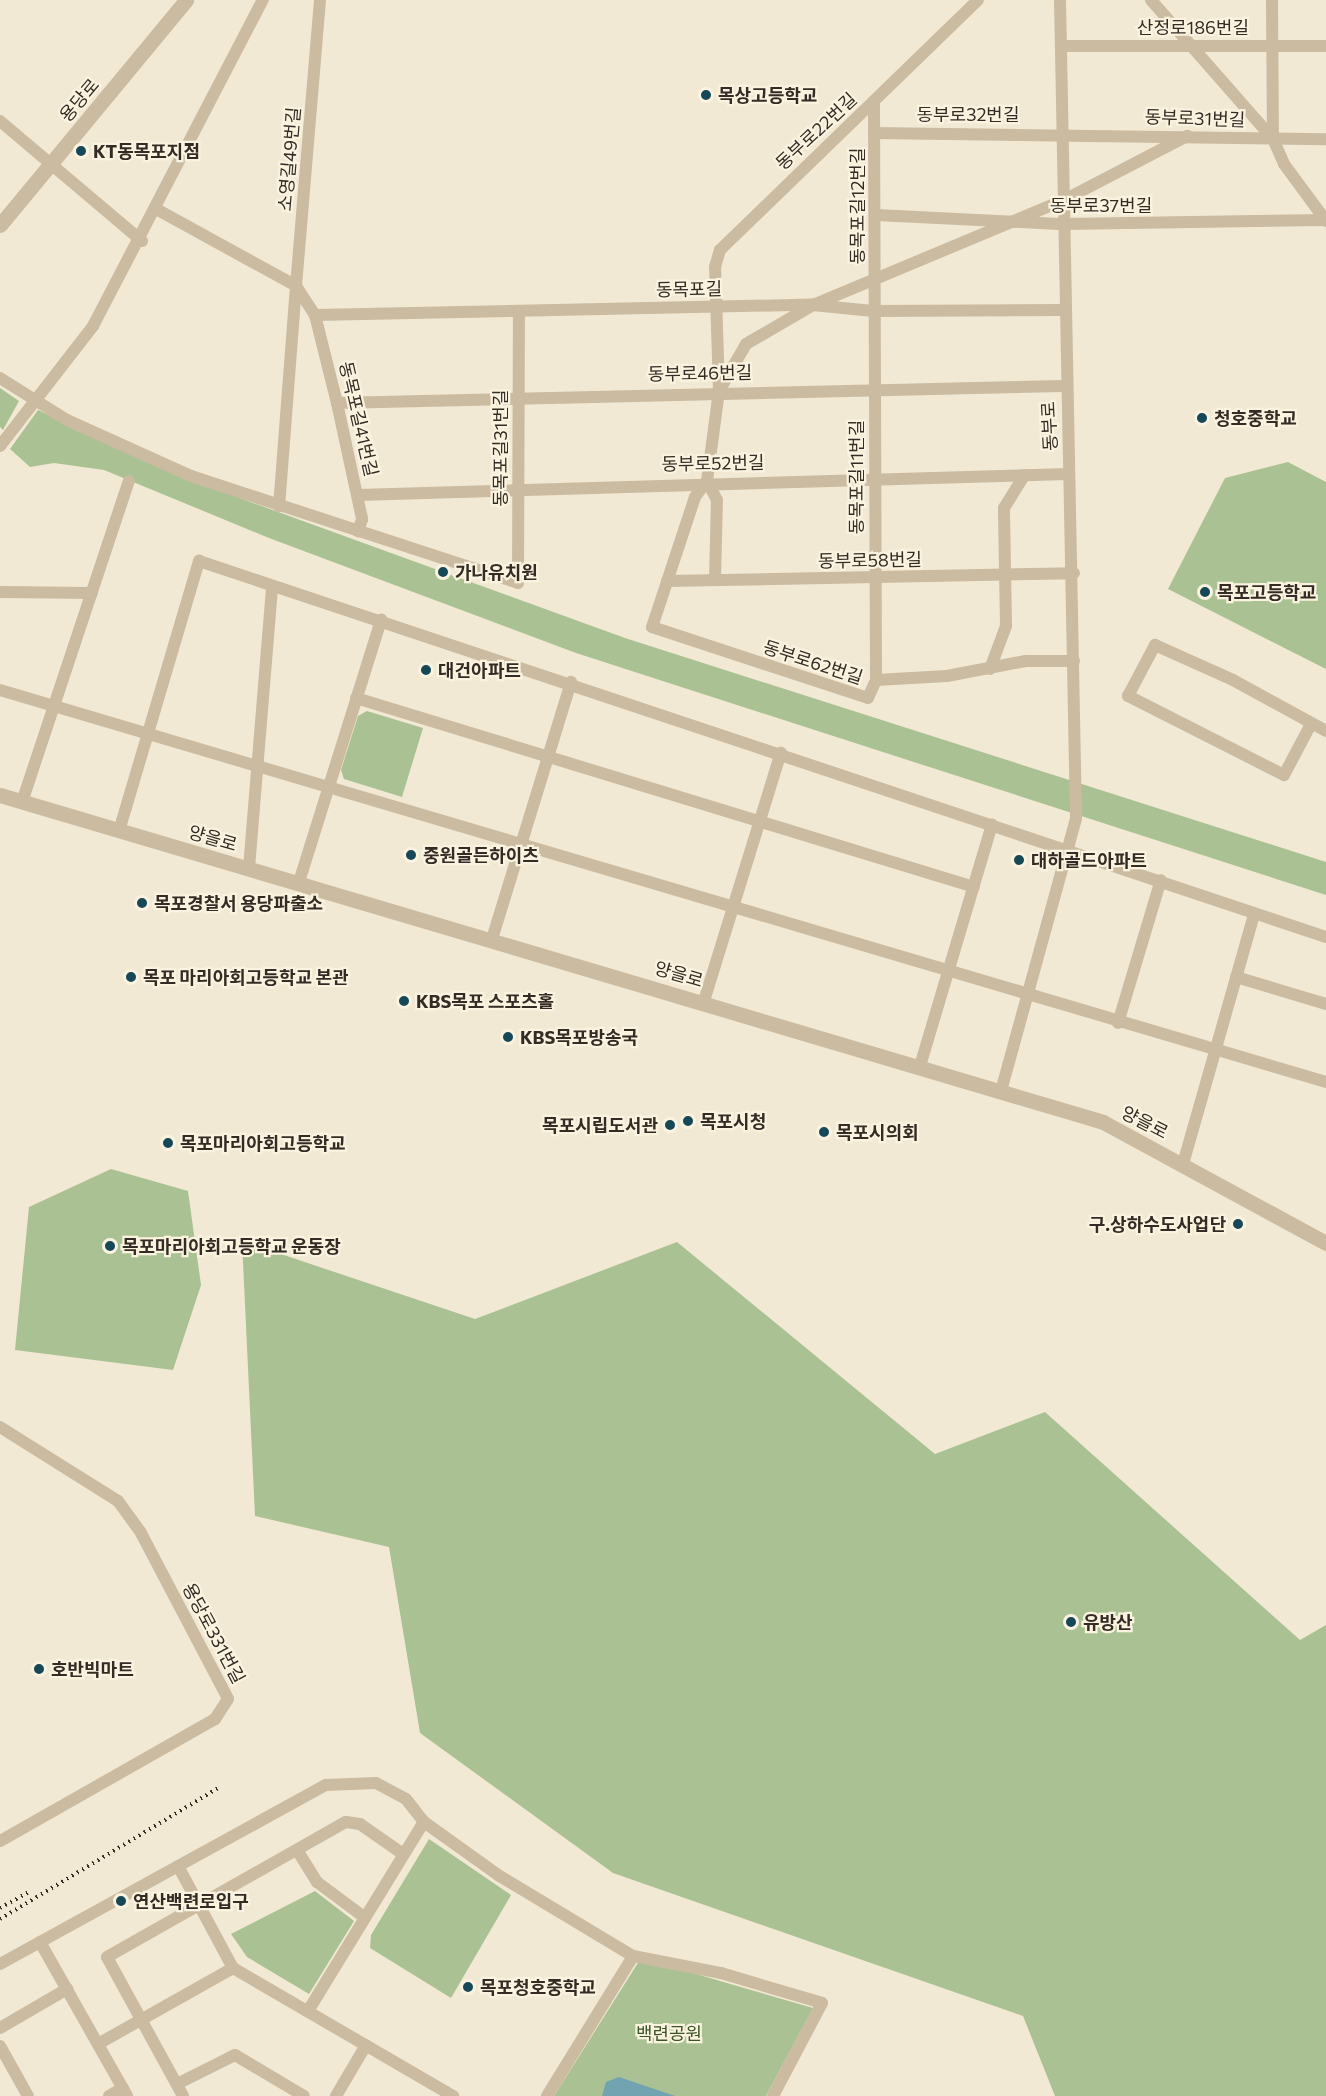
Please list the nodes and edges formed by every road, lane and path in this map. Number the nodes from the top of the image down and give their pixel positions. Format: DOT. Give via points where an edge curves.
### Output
graph roads {
  1 [pos="186,0"];
  2 [pos="263,0"];
  3 [pos="320,0"];
  4 [pos="978,0"];
  5 [pos="1060,0"];
  6 [pos="1151,0"];
  7 [pos="1272,0"];
  8 [pos="1190,45"];
  9 [pos="1273,45"];
  10 [pos="1061,46"];
  11 [pos="1326,46"];
  12 [pos="874,101"];
  13 [pos="0,121"];
  14 [pos="1063,132"];
  15 [pos="874,133"];
  16 [pos="1187,135"];
  17 [pos="1273,139"];
  18 [pos="1326,139"];
  19 [pos="50,163"];
  20 [pos="1064,200"];
  21 [pos="158,210"];
  22 [pos="877,215"];
  23 [pos="1326,221"];
  24 [pos="1009,222"];
  25 [pos="1064,224"];
  26 [pos="0,225"];
  27 [pos="142,241"];
  28 [pos="875,281"];
  29 [pos="296,286"];
  30 [pos="813,305"];
  31 [pos="716,306"];
  32 [pos="1064,310"];
  33 [pos="873,311"];
  34 [pos="519,312"];
  35 [pos="315,315"];
  36 [pos="0,378"];
  37 [pos="1065,386"];
  38 [pos="873,389"];
  39 [pos="719,391"];
  40 [pos="518,396"];
  41 [pos="33,400"];
  42 [pos="337,403"];
  43 [pos="1,441"];
  44 [pos="1069,474"];
  45 [pos="1025,476"];
  46 [pos="873,478"];
  47 [pos="707,480"];
  48 [pos="129,481"];
  49 [pos="517,488"];
  50 [pos="358,495"];
  51 [pos="279,506"];
  52 [pos="358,531"];
  53 [pos="1074,573"];
  54 [pos="1004,574"];
  55 [pos="874,578"];
  56 [pos="715,580"];
  57 [pos="667,582"];
  58 [pos="272,586"];
  59 [pos="0,592"];
  60 [pos="92,593"];
  61 [pos="381,620"];
  62 [pos="1074,661"];
  63 [pos="990,669"];
  64 [pos="876,680"];
  65 [pos="571,682"];
  66 [pos="0,690"];
  67 [pos="356,698"];
  68 [pos="54,706"];
  69 [pos="1311,724"];
  70 [pos="1326,731"];
  71 [pos="148,734"];
  72 [pos="781,753"];
  73 [pos="549,757"];
  74 [pos="257,767"];
  75 [pos="329,788"];
  76 [pos="0,795"];
  77 [pos="22,802"];
  78 [pos="760,821"];
  79 [pos="992,824"];
  80 [pos="119,831"];
  81 [pos="521,846"];
  82 [pos="1070,850"];
  83 [pos="249,868"];
  84 [pos="1161,880"];
  85 [pos="299,882"];
  86 [pos="974,887"];
  87 [pos="734,909"];
  88 [pos="1254,914"];
  89 [pos="1326,937"];
  90 [pos="492,939"];
  91 [pos="948,973"];
  92 [pos="1236,977"];
  93 [pos="1030,997"];
  94 [pos="704,1001"];
  95 [pos="1326,1004"];
  96 [pos="1118,1023"];
  97 [pos="1215,1053"];
  98 [pos="920,1066"];
  99 [pos="1326,1082"];
  100 [pos="1001,1091"];
  101 [pos="1183,1164"];
  102 [pos="1326,1243"];
  103 [pos="0,1427"];
  104 [pos="424,1822"];
  105 [pos="0,1841"];
  106 [pos="297,1850"];
  107 [pos="403,1854"];
  108 [pos="178,1866"];
  109 [pos="199,1904"];
  110 [pos="364,1917"];
  111 [pos="40,1942"];
  112 [pos="633,1956"];
  113 [pos="0,1964"];
  114 [pos="233,1968"];
  115 [pos="67,1989"];
  116 [pos="308,2011"];
  117 [pos="142,2019"];
  118 [pos="0,2028"];
  119 [pos="98,2044"];
  120 [pos="366,2045"];
  121 [pos="0,2046"];
  122 [pos="177,2084"];
  123 [pos="125,2092"];
  124 [pos="28,2096"];
  125 [pos="109,2096"];
  126 [pos="183,2096"];
  127 [pos="304,2096"];
  128 [pos="336,2096"];
  129 [pos="453,2096"];
  130 [pos="547,2096"];
  131 [pos="773,2096"];
  1 -- 19 [label="street, 용당로"];
  2 -- 21 [label="street"];
  3 -- 29 [label="street, 소영길49번길"];
  4 -- 12 [label="street, 동부로22번길"];
  5 -- 10 [label="street, 동부로"];
  6 -- 8 [label="street"];
  7 -- 9 [label="street"];
  8 -- 9 [label="street, 산정로186번길"];
  8 -- 10 [label="street, 산정로186번길"];
  8 -- 17 [label="street"];
  9 -- 11 [label="street, 산정로186번길"];
  9 -- 17 [label="street"];
  10 -- 14 [label="street, 동부로"];
  12 -- 15 [label="street, 동목포길12번길"];
  12 -- 31 [label="street, 동부로22번길" via="730,236 717,260"];
  13 -- 19 [label="street"];
  14 -- 15 [label="street, 동부로32번길"];
  14 -- 16 [label="street, 동부로31번길"];
  14 -- 20 [label="street, 동부로"];
  15 -- 22 [label="street, 동목포길12번길"];
  16 -- 17 [label="street, 동부로31번길"];
  16 -- 20 [label="street"];
  17 -- 18 [label="street, 동부로31번길"];
  17 -- 23 [label="street" via="1284,164"];
  19 -- 26 [label="street, 용당로"];
  19 -- 27 [label="street"];
  20 -- 24 [label="street"];
  20 -- 25 [label="street, 동부로"];
  21 -- 27 [label="street"];
  21 -- 29 [label="street"];
  22 -- 24 [label="street, 동부로37번길"];
  22 -- 28 [label="street, 동목포길12번길"];
  23 -- 25 [label="street, 동부로37번길"];
  24 -- 25 [label="street, 동부로37번길"];
  24 -- 28 [label="street"];
  25 -- 32 [label="street, 동부로"];
  27 -- 41 [label="street" via="93,326"];
  28 -- 30 [label="street"];
  28 -- 33 [label="street, 동목포길12번길"];
  29 -- 35 [label="street"];
  29 -- 51 [label="street, 소영길49번길"];
  30 -- 31 [label="street, 동목포길"];
  30 -- 33 [label="street, 동목포길"];
  30 -- 39 [label="street" via="746,344"];
  31 -- 34 [label="street, 동목포길"];
  31 -- 39 [label="street, 동부로22번길"];
  32 -- 33 [label="street, 동목포길"];
  32 -- 37 [label="street, 동부로"];
  33 -- 38 [label="street, 동목포길11번길"];
  34 -- 35 [label="street, 동목포길"];
  34 -- 40 [label="street, 동목포길31번길"];
  35 -- 42 [label="street, 동목포길41번길"];
  36 -- 41 [label="street"];
  37 -- 38 [label="street, 동부로46번길"];
  37 -- 44 [label="street, 동부로"];
  38 -- 39 [label="street, 동부로46번길"];
  38 -- 46 [label="street, 동목포길11번길"];
  39 -- 40 [label="street, 동부로46번길"];
  39 -- 47 [label="street"];
  40 -- 42 [label="street, 동부로46번길"];
  40 -- 49 [label="street, 동목포길31번길"];
  41 -- 43 [label="street"];
  41 -- 51 [label="street" via="151,460"];
  42 -- 50 [label="street, 동목포길41번길"];
  44 -- 45 [label="street, 동부로52번길"];
  44 -- 53 [label="street, 동부로"];
  45 -- 46 [label="street, 동부로52번길"];
  45 -- 54 [label="street" via="1004,508"];
  46 -- 47 [label="street, 동부로52번길"];
  46 -- 55 [label="street, 동목포길11번길"];
  47 -- 49 [label="street, 동부로52번길"];
  47 -- 56 [label="street" via="717,500"];
  47 -- 57 [label="street" via="695,497"];
  48 -- 60 [label="street"];
  49 -- 50 [label="street, 동부로52번길"];
  49 -- 52 [label="street, 동목포길31번길" via="518,584"];
  50 -- 52 [label="street, 동목포길41번길" via="362,519"];
  51 -- 52 [label="street"];
  53 -- 54 [label="street, 동부로58번길"];
  53 -- 62 [label="street, 동부로"];
  54 -- 55 [label="street, 동부로58번길"];
  54 -- 63 [label="street" via="1006,626"];
  55 -- 56 [label="street, 동부로58번길"];
  55 -- 64 [label="street, 동목포길11번길"];
  56 -- 57 [label="street, 동부로58번길"];
  57 -- 64 [label="street, 동부로62번길" via="652,627 868,698"];
  58 -- 61 [label="street"];
  58 -- 71 [label="street" via="199,561"];
  58 -- 74 [label="street"];
  59 -- 60 [label="street"];
  60 -- 68 [label="street"];
  61 -- 65 [label="street"];
  61 -- 67 [label="street"];
  62 -- 63 [label="street, 동부로62번길" via="1026,661"];
  62 -- 82 [label="street, 동부로" via="1077,805"];
  63 -- 64 [label="street, 동부로62번길"];
  65 -- 72 [label="street"];
  65 -- 73 [label="street"];
  66 -- 68 [label="street"];
  67 -- 73 [label="street"];
  67 -- 75 [label="street"];
  68 -- 71 [label="street"];
  68 -- 77 [label="street"];
  69 -- 69 [label="street" via="1284,775 1128,696 1155,645"];
  69 -- 70 [label="street"];
  71 -- 74 [label="street"];
  71 -- 80 [label="street"];
  72 -- 78 [label="street"];
  72 -- 79 [label="street"];
  73 -- 78 [label="street"];
  73 -- 81 [label="street"];
  74 -- 75 [label="street"];
  74 -- 83 [label="street"];
  75 -- 81 [label="street"];
  75 -- 85 [label="street"];
  76 -- 77 [label="street, 양을로"];
  77 -- 80 [label="street, 양을로"];
  78 -- 86 [label="street"];
  78 -- 87 [label="street"];
  79 -- 82 [label="street"];
  79 -- 86 [label="street"];
  80 -- 83 [label="street, 양을로"];
  81 -- 87 [label="street"];
  81 -- 90 [label="street"];
  82 -- 84 [label="street"];
  82 -- 93 [label="street, 동부로"];
  83 -- 85 [label="street, 양을로"];
  84 -- 88 [label="street"];
  84 -- 96 [label="street"];
  85 -- 90 [label="street, 양을로"];
  86 -- 91 [label="street"];
  87 -- 91 [label="street"];
  87 -- 94 [label="street"];
  88 -- 89 [label="street"];
  88 -- 92 [label="street"];
  90 -- 94 [label="street, 양을로"];
  91 -- 93 [label="street"];
  91 -- 98 [label="street"];
  92 -- 95 [label="street"];
  92 -- 97 [label="street"];
  93 -- 96 [label="street"];
  93 -- 100 [label="street, 동부로"];
  94 -- 98 [label="street, 양을로"];
  96 -- 97 [label="street"];
  97 -- 99 [label="street"];
  97 -- 101 [label="street"];
  98 -- 100 [label="street, 양을로"];
  100 -- 101 [label="street, 양을로" via="1103,1122"];
  101 -- 102 [label="street, 양을로"];
  103 -- 105 [label="street, 용당로331번길" via="117,1501 146,1543 228,1699 215,1719"];
  104 -- 107 [label="street"];
  104 -- 108 [label="street" via="406,1799 376,1783 353,1780 326,1785"];
  104 -- 112 [label="street" via="498,1875"];
  106 -- 107 [label="street" via="346,1822 360,1824"];
  106 -- 109 [label="street"];
  106 -- 110 [label="street" via="317,1882"];
  107 -- 110 [label="street"];
  108 -- 109 [label="street"];
  108 -- 111 [label="street"];
  109 -- 114 [label="street"];
  109 -- 117 [label="street" via="107,1957"];
  110 -- 116 [label="street"];
  111 -- 113 [label="street"];
  111 -- 115 [label="street"];
  112 -- 130 [label="street"];
  112 -- 131 [label="street" via="722,1973 822,2003"];
  114 -- 116 [label="street"];
  114 -- 117 [label="street"];
  115 -- 118 [label="street"];
  115 -- 119 [label="street"];
  116 -- 120 [label="street"];
  117 -- 119 [label="street"];
  117 -- 122 [label="street"];
  119 -- 123 [label="street"];
  120 -- 128 [label="street"];
  120 -- 129 [label="street"];
  121 -- 124 [label="street"];
  122 -- 126 [label="street"];
  122 -- 127 [label="street" via="235,2055"];
  123 -- 125 [label="street"];
}
